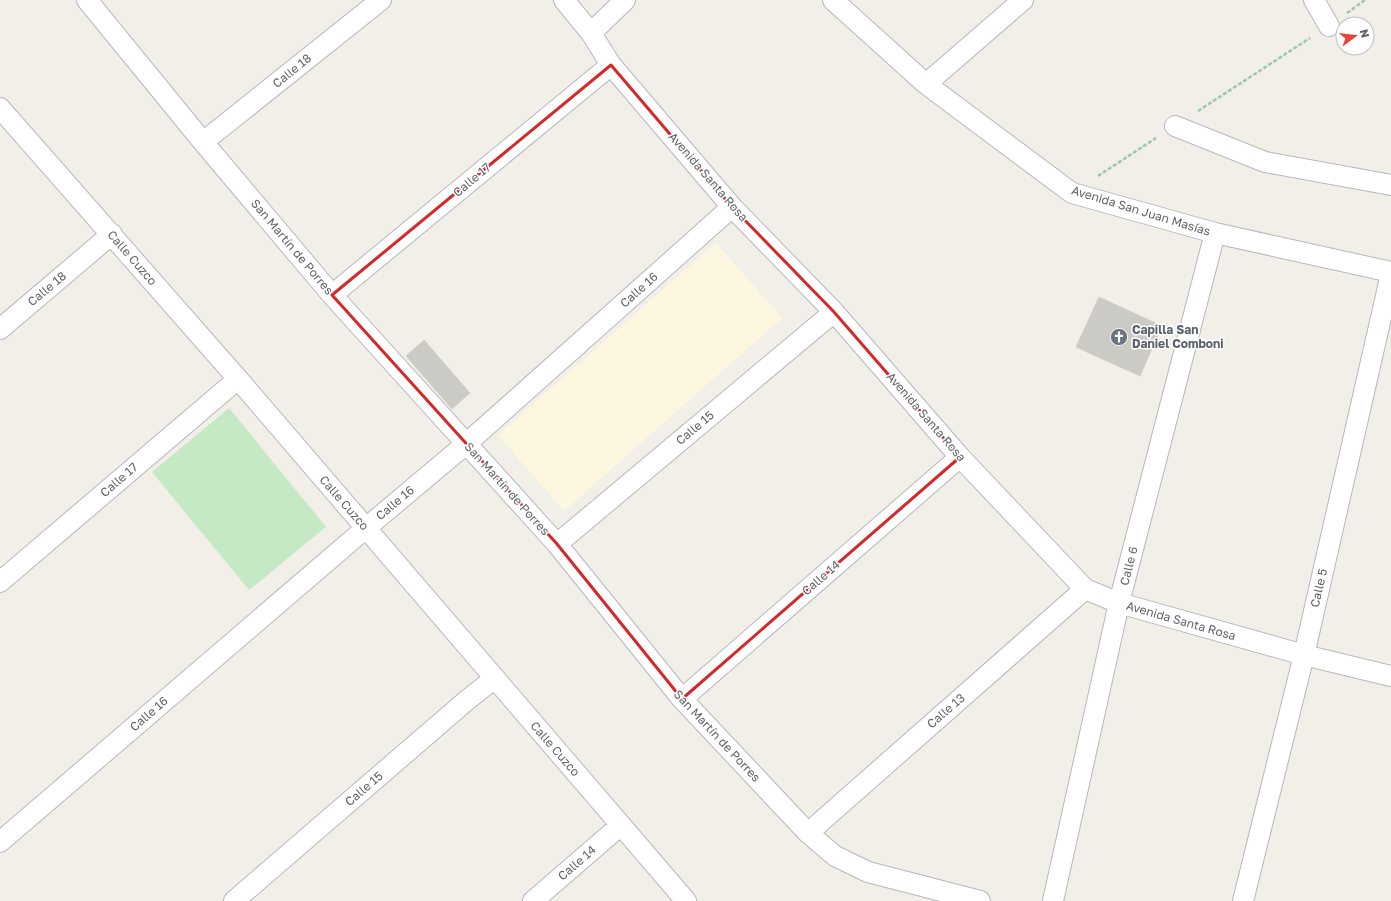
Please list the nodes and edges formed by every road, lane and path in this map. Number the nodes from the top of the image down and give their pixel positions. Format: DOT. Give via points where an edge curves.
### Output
graph roads {
  1 [pos="87,0"];
  2 [pos="381,0"];
  3 [pos="564,0"];
  4 [pos="625,0"];
  5 [pos="834,0"];
  6 [pos="1023,0"];
  7 [pos="1314,0"];
  8 [pos="1329,26"];
  9 [pos="591,33"];
  10 [pos="611,65"];
  11 [pos="926,84"];
  12 [pos="0,108"];
  13 [pos="1175,126"];
  14 [pos="203,142"];
  15 [pos="1391,185"];
  16 [pos="732,207"];
  17 [pos="1215,233"];
  18 [pos="112,234"];
  19 [pos="1391,273"];
  20 [pos="332,295"];
  21 [pos="834,312"];
  22 [pos="0,329"];
  23 [pos="238,379"];
  24 [pos="466,444"];
  25 [pos="960,457"];
  26 [pos="366,528"];
  27 [pos="557,544"];
  28 [pos="0,582"];
  29 [pos="1085,589"];
  30 [pos="1119,603"];
  31 [pos="1304,655"];
  32 [pos="1391,676"];
  33 [pos="495,678"];
  34 [pos="682,699"];
  35 [pos="620,825"];
  36 [pos="808,833"];
  37 [pos="0,842"];
  38 [pos="234,901"];
  39 [pos="533,901"];
  40 [pos="686,901"];
  41 [pos="980,901"];
  42 [pos="1053,901"];
  43 [pos="1244,901"];
  1 -- 14 [label="street, San Martín de Porres"];
  2 -- 14 [label="street, Calle 18"];
  3 -- 9 [label="street, Avenida Santa Rosa"];
  4 -- 9 [label="street"];
  5 -- 11 [label="street, Avenida San Juan Masías"];
  6 -- 11 [label="street"];
  7 -- 8 [label="street"];
  9 -- 10 [label="street, Avenida Santa Rosa"];
  10 -- 16 [label="street, Avenida Santa Rosa"];
  10 -- 20 [label="street, Calle 17"];
  11 -- 17 [label="street, Avenida San Juan Masías" via="1072,193"];
  12 -- 18 [label="street, Calle Cuzco"];
  13 -- 15 [label="street" via="1266,162"];
  14 -- 20 [label="street, San Martín de Porres"];
  16 -- 21 [label="street, Avenida Santa Rosa"];
  16 -- 24 [label="street, Calle 16"];
  17 -- 19 [label="street, Avenida San Juan Masías"];
  17 -- 30 [label="street, Calle 6"];
  18 -- 22 [label="street, Calle 18"];
  18 -- 23 [label="street, Calle Cuzco"];
  19 -- 31 [label="street, Calle 5"];
  20 -- 24 [label="street, San Martín de Porres"];
  21 -- 25 [label="street, Avenida Santa Rosa"];
  21 -- 27 [label="street, Calle 15"];
  23 -- 26 [label="street, Calle Cuzco"];
  23 -- 28 [label="street, Calle 17"];
  24 -- 26 [label="street, Calle 16"];
  24 -- 27 [label="street, San Martín de Porres"];
  25 -- 29 [label="street, Avenida Santa Rosa"];
  25 -- 34 [label="street, Calle 14"];
  26 -- 33 [label="street, Calle Cuzco"];
  26 -- 37 [label="street, Calle 16"];
  27 -- 34 [label="street, San Martín de Porres"];
  29 -- 30 [label="street, Avenida Santa Rosa"];
  29 -- 36 [label="street, Calle 13"];
  30 -- 31 [label="street, Avenida Santa Rosa"];
  30 -- 42 [label="street, Calle 6"];
  31 -- 32 [label="street, Avenida Santa Rosa"];
  31 -- 43 [label="street, Calle 5"];
  33 -- 35 [label="street, Calle Cuzco"];
  33 -- 38 [label="street, Calle 15"];
  34 -- 36 [label="street, San Martín de Porres"];
  35 -- 39 [label="street, Calle 14"];
  35 -- 40 [label="street, Calle Cuzco"];
  36 -- 41 [label="street, San Martín de Porres" via="836,856 868,872"];
}
